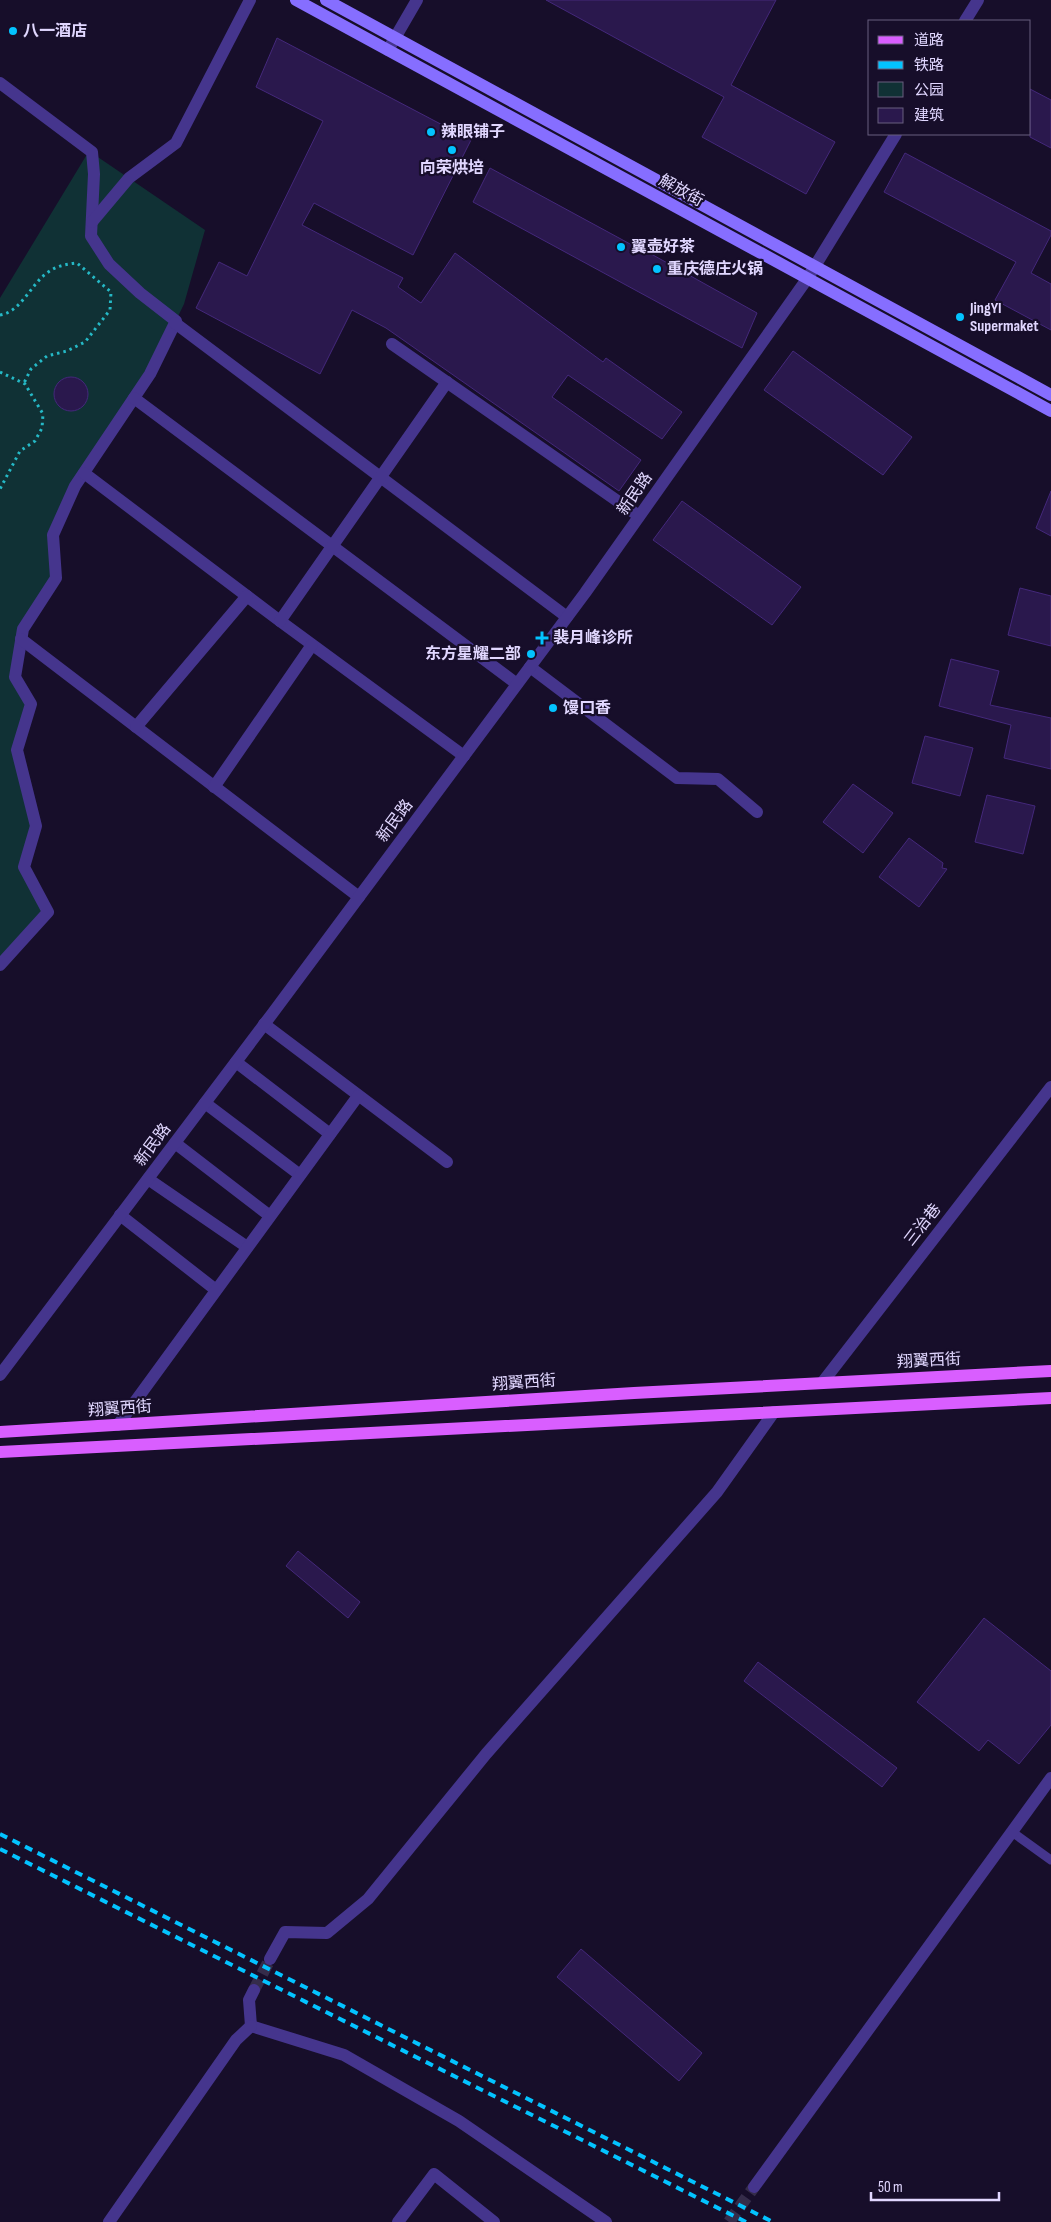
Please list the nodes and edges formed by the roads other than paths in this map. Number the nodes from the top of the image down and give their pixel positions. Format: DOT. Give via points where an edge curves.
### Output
graph roads {
  1 [pos="250,0"];
  2 [pos="296,0"];
  3 [pos="326,0"];
  4 [pos="417,0"];
  5 [pos="978,0"];
  6 [pos="966,20"];
  7 [pos="396,38"];
  8 [pos="388,50"];
  9 [pos="0,83"];
  10 [pos="895,135"];
  11 [pos="92,222"];
  12 [pos="815,266"];
  13 [pos="807,279"];
  14 [pos="175,324"];
  15 [pos="392,344"];
  16 [pos="447,382"];
  17 [pos="1051,395"];
  18 [pos="134,398"];
  19 [pos="1051,411"];
  20 [pos="84,473"];
  21 [pos="380,477"];
  22 [pos="640,516"];
  23 [pos="332,545"];
  24 [pos="247,596"];
  25 [pos="567,617"];
  26 [pos="280,621"];
  27 [pos="21,639"];
  28 [pos="312,645"];
  29 [pos="530,667"];
  30 [pos="517,684"];
  31 [pos="136,727"];
  32 [pos="464,756"];
  33 [pos="214,786"];
  34 [pos="757,812"];
  35 [pos="359,897"];
  36 [pos="0,965"];
  37 [pos="264,1024"];
  38 [pos="236,1062"];
  39 [pos="1051,1088"];
  40 [pos="358,1096"];
  41 [pos="205,1103"];
  42 [pos="330,1134"];
  43 [pos="175,1143"];
  44 [pos="447,1162"];
  45 [pos="300,1175"];
  46 [pos="148,1179"];
  47 [pos="120,1215"];
  48 [pos="270,1216"];
  49 [pos="247,1247"];
  50 [pos="216,1290"];
  51 [pos="1051,1370"];
  52 [pos="0,1375"];
  53 [pos="822,1383"];
  54 [pos="1051,1398"];
  55 [pos="774,1412"];
  56 [pos="118,1425"];
  57 [pos="0,1432"];
  58 [pos="0,1452"];
  59 [pos="1051,1778"];
  60 [pos="1012,1832"];
  61 [pos="1051,1860"];
  62 [pos="270,1959"];
  63 [pos="254,1990"];
  64 [pos="251,2026"];
  65 [pos="754,2187"];
  66 [pos="109,2222"];
  67 [pos="398,2222"];
  68 [pos="494,2222"];
  69 [pos="606,2222"];
  1 -- 11 [label="street" via="176,143 129,178"];
  2 -- 8 [label="main road, 解放街"];
  3 -- 7 [label="main road"];
  4 -- 7 [label="street"];
  5 -- 6 [label="street"];
  7 -- 8 [label="street"];
  7 -- 12 [label="main road"];
  8 -- 13 [label="main road, 解放街"];
  9 -- 11 [label="street" via="92,152"];
  10 -- 12 [label="street, 新民路"];
  11 -- 14 [label="street" via="91,236 109,264 176,321"];
  12 -- 13 [label="street, 新民路"];
  12 -- 17 [label="main road"];
  13 -- 19 [label="main road, 解放街"];
  13 -- 22 [label="street, 新民路"];
  14 -- 18 [label="street"];
  14 -- 21 [label="street"];
  15 -- 16 [label="street"];
  16 -- 21 [label="street"];
  16 -- 22 [label="street"];
  18 -- 20 [label="street"];
  18 -- 23 [label="street"];
  20 -- 24 [label="street"];
  20 -- 27 [label="street" via="53,535 56,578 23,629"];
  21 -- 23 [label="street"];
  21 -- 25 [label="street"];
  22 -- 25 [label="street, 新民路"];
  23 -- 26 [label="street"];
  23 -- 30 [label="street"];
  24 -- 26 [label="street"];
  24 -- 31 [label="street"];
  25 -- 29 [label="street, 新民路"];
  26 -- 28 [label="street"];
  27 -- 31 [label="street"];
  27 -- 36 [label="street" via="14,677 31,704 16,750 36,826 24,867 48,912"];
  28 -- 32 [label="street"];
  28 -- 33 [label="street"];
  29 -- 30 [label="street, 新民路"];
  29 -- 34 [label="street" via="677,778 718,779"];
  30 -- 32 [label="street, 新民路"];
  31 -- 33 [label="street"];
  32 -- 35 [label="street, 新民路"];
  33 -- 35 [label="street"];
  35 -- 37 [label="street, 新民路"];
  37 -- 38 [label="street, 新民路"];
  37 -- 40 [label="street"];
  38 -- 41 [label="street, 新民路"];
  38 -- 42 [label="street"];
  39 -- 53 [label="street, 三治巷"];
  40 -- 42 [label="street"];
  40 -- 44 [label="street"];
  41 -- 43 [label="street, 新民路"];
  41 -- 45 [label="street"];
  42 -- 45 [label="street"];
  43 -- 46 [label="street, 新民路"];
  43 -- 48 [label="street"];
  45 -- 48 [label="street"];
  46 -- 47 [label="street, 新民路"];
  46 -- 49 [label="street"];
  47 -- 50 [label="street"];
  47 -- 52 [label="street, 新民路"];
  48 -- 49 [label="street"];
  49 -- 50 [label="street"];
  50 -- 56 [label="street"];
  51 -- 53 [label="main road, 翔翼西街"];
  53 -- 56 [label="main road, 翔翼西街"];
  54 -- 55 [label="main road"];
  55 -- 58 [label="main road"];
  55 -- 62 [label="street" via="717,1492 486,1754 368,1899 327,1933 285,1932"];
  56 -- 57 [label="main road, 翔翼西街"];
  59 -- 60 [label="street"];
  60 -- 61 [label="lane"];
  60 -- 65 [label="street"];
  63 -- 64 [label="street" via="249,2000"];
  64 -- 66 [label="street" via="236,2040"];
  64 -- 69 [label="street" via="344,2055 459,2121"];
  67 -- 68 [label="street" via="434,2174"];
}
